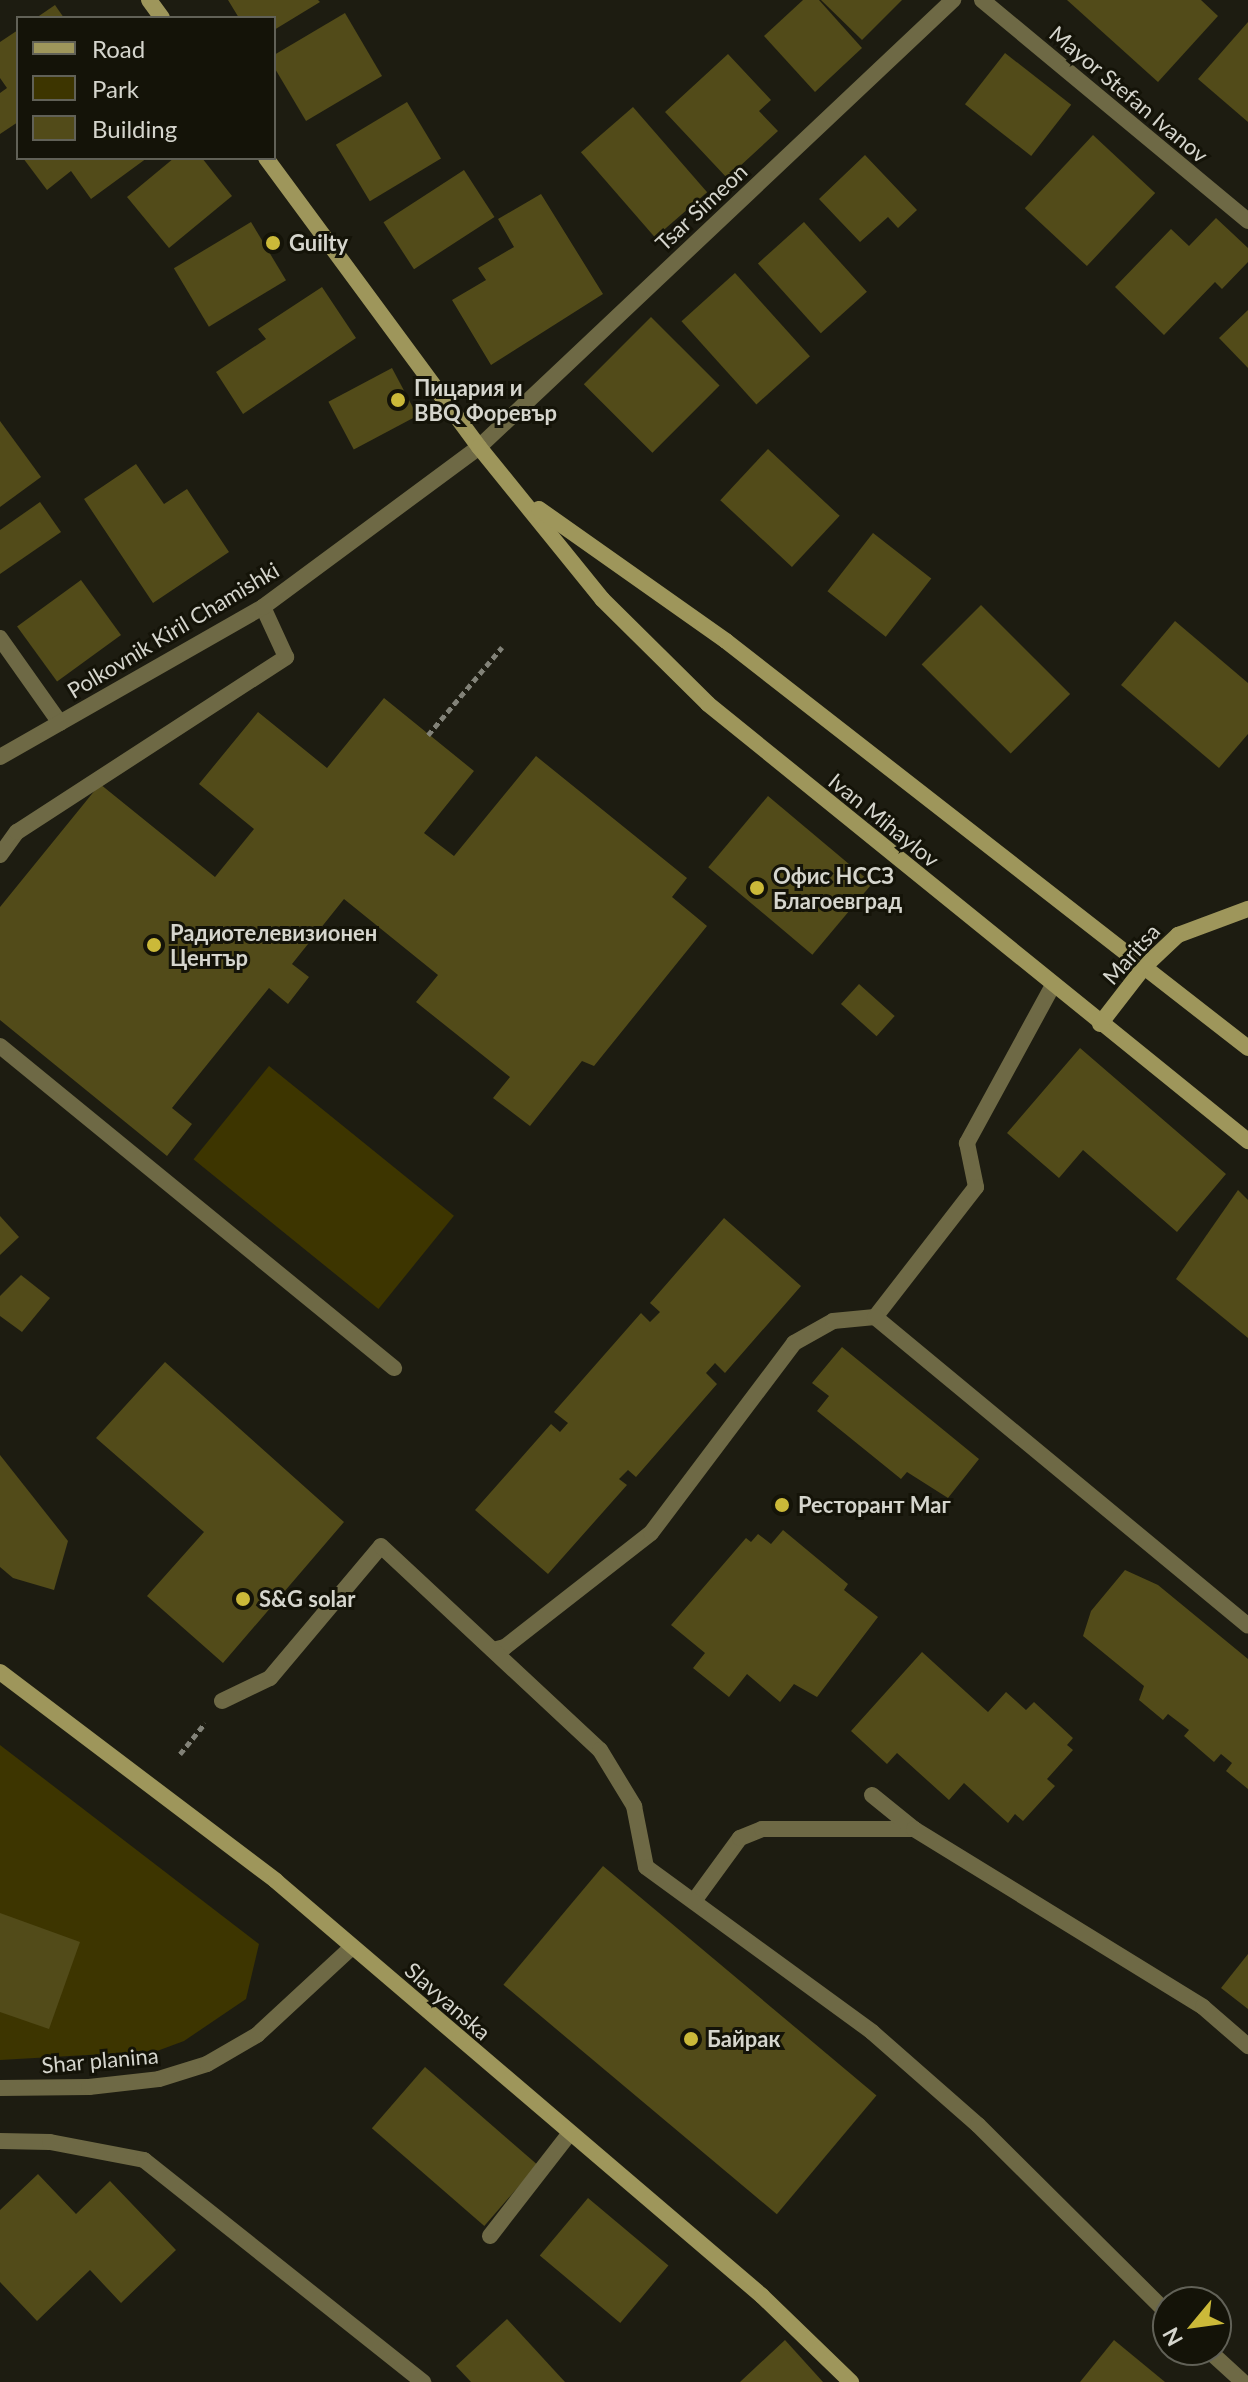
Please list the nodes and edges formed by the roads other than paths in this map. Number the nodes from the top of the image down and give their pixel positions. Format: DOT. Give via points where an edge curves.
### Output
graph roads {
  1 [pos="953,0"];
  2 [pos="982,0"];
  3 [pos="267,160"];
  4 [pos="1248,221"];
  5 [pos="479,447"];
  6 [pos="524,499"];
  7 [pos="263,607"];
  8 [pos="0,638"];
  9 [pos="60,723"];
  10 [pos="0,757"];
  11 [pos="0,855"];
  12 [pos="1248,909"];
  13 [pos="1144,967"];
  14 [pos="1052,987"];
  15 [pos="1100,1024"];
  16 [pos="0,1046"];
  17 [pos="1248,1048"];
  18 [pos="1248,1141"];
  19 [pos="875,1317"];
  20 [pos="394,1368"];
  21 [pos="1248,1626"];
  22 [pos="493,1650"];
  23 [pos="0,1672"];
  24 [pos="222,1701"];
  25 [pos="872,1795"];
  26 [pos="914,1829"];
  27 [pos="694,1901"];
  28 [pos="352,1947"];
  29 [pos="1248,2046"];
  30 [pos="0,2088"];
  31 [pos="569,2134"];
  32 [pos="0,2141"];
  33 [pos="490,2236"];
  34 [pos="1152,2298"];
  35 [pos="1226,2366"];
  36 [pos="423,2382"];
  37 [pos="851,2382"];
  38 [pos="1243,2382"];
  1 -- 5 [label="street, Tsar Simeon"];
  2 -- 4 [label="street, Mayor Stefan Ivanov"];
  3 -- 5 [label="street, Ivan Mihaylov"];
  5 -- 6 [label="street, Ivan Mihaylov"];
  5 -- 7 [label="street, Polkovnik Kiril Chamishki"];
  6 -- 13 [label="street, Ivan Mihaylov" via="726,641"];
  6 -- 14 [label="street, Ivan Mihaylov" via="602,599 708,704"];
  7 -- 9 [label="street, Polkovnik Kiril Chamishki"];
  7 -- 11 [label="street" via="286,657 17,832"];
  8 -- 9 [label="street"];
  9 -- 10 [label="street, Polkovnik Kiril Chamishki"];
  12 -- 13 [label="street, Maritsa" via="1178,935"];
  13 -- 15 [label="street, Maritsa"];
  13 -- 17 [label="street, Ivan Mihaylov"];
  14 -- 15 [label="street, Ivan Mihaylov"];
  14 -- 19 [label="street" via="967,1143 976,1187"];
  15 -- 18 [label="street, Ivan Mihaylov"];
  16 -- 20 [label="street"];
  19 -- 21 [label="street"];
  19 -- 22 [label="street" via="833,1321 794,1343 651,1533 505,1647"];
  22 -- 24 [label="street" via="381,1546 270,1678"];
  22 -- 27 [label="street" via="600,1750 634,1806 646,1867"];
  23 -- 28 [label="street, Slavyanska" via="276,1881"];
  25 -- 26 [label="street"];
  26 -- 27 [label="street" via="762,1829 740,1838"];
  26 -- 29 [label="street" via="1203,2007"];
  27 -- 34 [label="street" via="872,2032 978,2125"];
  28 -- 30 [label="street, Shar planina" via="257,2035 207,2064 159,2079 89,2087"];
  28 -- 31 [label="street, Slavyanska"];
  31 -- 33 [label="street"];
  31 -- 37 [label="street, Slavyanska" via="762,2296"];
  32 -- 36 [label="street" via="50,2142 144,2160"];
  35 -- 38 [label="street"];
}
